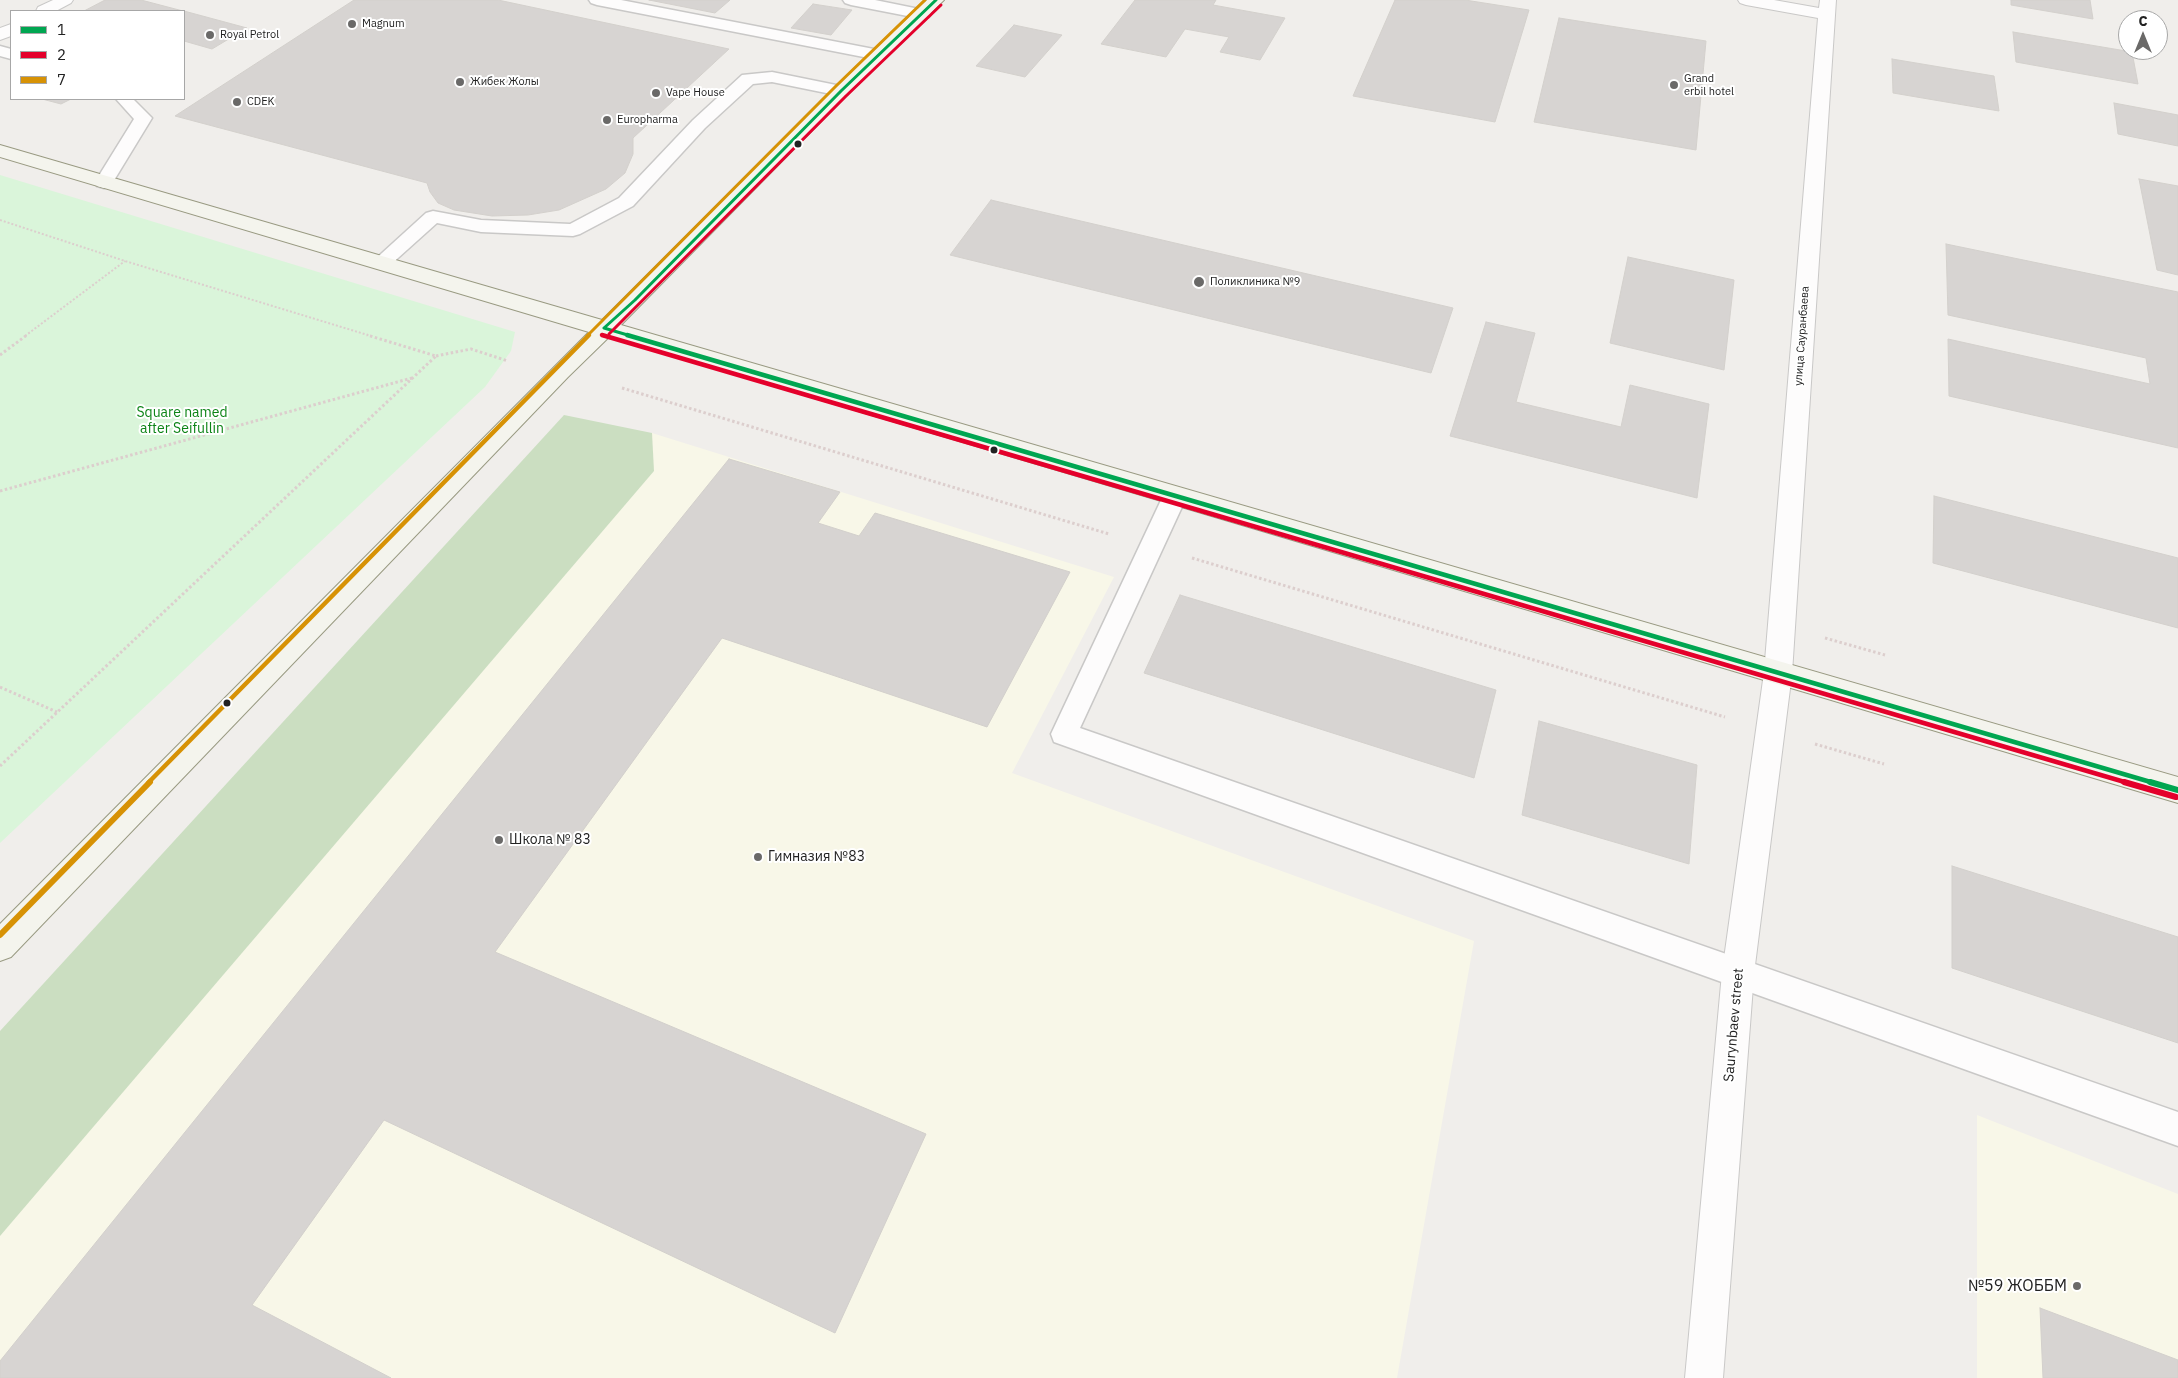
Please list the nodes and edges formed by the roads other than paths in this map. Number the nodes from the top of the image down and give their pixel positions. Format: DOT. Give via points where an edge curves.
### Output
graph roads {
  1 [pos="65,0"];
  2 [pos="597,0"];
  3 [pos="850,0"];
  4 [pos="936,0"];
  5 [pos="1746,0"];
  6 [pos="1827,7"];
  7 [pos="46,10"];
  8 [pos="923,14"];
  9 [pos="879,55"];
  10 [pos="841,92"];
  11 [pos="125,100"];
  12 [pos="0,151"];
  13 [pos="104,182"];
  14 [pos="381,263"];
  15 [pos="604,328"];
  16 [pos="1175,496"];
  17 [pos="1778,673"];
  18 [pos="2178,790"];
  19 [pos="0,946"];
  20 [pos="1738,973"];
  21 [pos="2178,1128"];
  22 [pos="1704,1378"];
  1 -- 7 [label="street"];
  2 -- 9 [label="lane"];
  3 -- 8 [label="lane"];
  4 -- 8 [label="main road"];
  5 -- 6 [label="street"];
  6 -- 17 [label="street, улица Сауранбаева"];
  8 -- 9 [label="main road"];
  9 -- 10 [label="main road"];
  10 -- 14 [label="lane" via="772,77 748,79 699,124 626,202 573,230 481,226 433,217"];
  10 -- 15 [label="main road"];
  11 -- 13 [label="lane" via="143,118"];
  12 -- 13 [label="main road"];
  13 -- 14 [label="main road"];
  14 -- 15 [label="main road"];
  15 -- 16 [label="main road"];
  15 -- 19 [label="main road"];
  16 -- 17 [label="main road"];
  16 -- 20 [label="lane" via="1064,734"];
  17 -- 18 [label="main road"];
  17 -- 20 [label="street, Saurynbaev street"];
  20 -- 21 [label="lane"];
  20 -- 22 [label="street, Saurynbaev street"];
}
